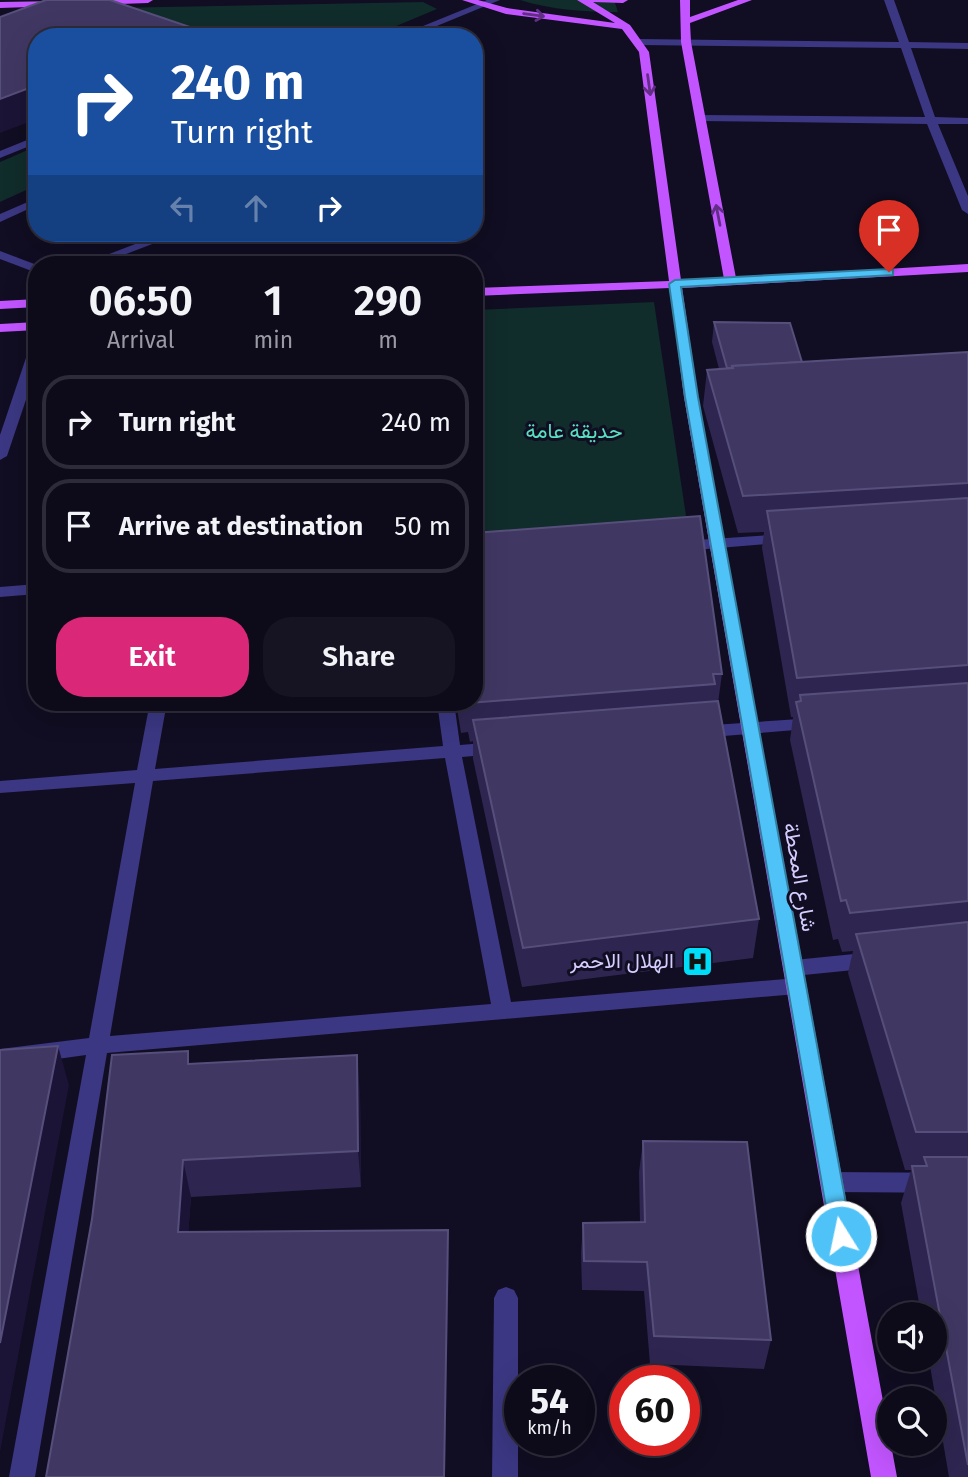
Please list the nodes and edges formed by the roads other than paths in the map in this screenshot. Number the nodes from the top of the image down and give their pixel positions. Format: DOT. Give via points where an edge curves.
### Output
graph roads {
  1 [pos="148,0"];
  2 [pos="467,0"];
  3 [pos="495,0"];
  4 [pos="582,0"];
  5 [pos="596,0"];
  6 [pos="622,0"];
  7 [pos="685,0"];
  8 [pos="747,0"];
  9 [pos="889,0"];
  10 [pos="92,1"];
  11 [pos="65,3"];
  12 [pos="480,4"];
  13 [pos="0,5"];
  14 [pos="79,7"];
  15 [pos="685,22"];
  16 [pos="423,28"];
  17 [pos="629,30"];
  18 [pos="640,42"];
  19 [pos="686,42"];
  20 [pos="903,44"];
  21 [pos="968,46"];
  22 [pos="700,118"];
  23 [pos="931,120"];
  24 [pos="968,121"];
  25 [pos="28,143"];
  26 [pos="0,155"];
  27 [pos="28,205"];
  28 [pos="968,210"];
  29 [pos="0,218"];
  30 [pos="150,242"];
  31 [pos="0,256"];
  32 [pos="111,256"];
  33 [pos="28,267"];
  34 [pos="968,268"];
  35 [pos="731,282"];
  36 [pos="675,284"];
  37 [pos="483,292"];
  38 [pos="28,303"];
  39 [pos="0,305"];
  40 [pos="28,326"];
  41 [pos="0,328"];
  42 [pos="28,373"];
  43 [pos="0,456"];
  44 [pos="801,538"];
  45 [pos="718,544"];
  46 [pos="664,547"];
  47 [pos="28,590"];
  48 [pos="0,592"];
  49 [pos="156,711"];
  50 [pos="447,711"];
  51 [pos="832,722"];
  52 [pos="751,729"];
  53 [pos="684,734"];
  54 [pos="511,747"];
  55 [pos="452,751"];
  56 [pos="145,775"];
  57 [pos="0,787"];
  58 [pos="888,958"];
  59 [pos="796,977"];
  60 [pos="503,1011"];
  61 [pos="98,1045"];
  62 [pos="0,1058"];
  63 [pos="832,1182"];
  64 [pos="968,1183"];
  65 [pos="506,1298"];
  66 [pos="22,1477"];
  67 [pos="505,1477"];
  68 [pos="884,1477"];
  1 -- 10 [label="main road"];
  2 -- 12 [label="main road"];
  3 -- 12 [label="street"];
  4 -- 17 [label="main road"];
  5 -- 6 [label="main road"];
  7 -- 15 [label="main road"];
  8 -- 15 [label="main road"];
  9 -- 20 [label="street"];
  10 -- 14 [label="street"];
  11 -- 13 [label="main road"];
  12 -- 16 [label="street"];
  12 -- 17 [label="main road, one-way"];
  15 -- 19 [label="main road"];
  17 -- 18 [label="main road"];
  18 -- 19 [label="street"];
  18 -- 36 [label="main road, شارع المحطة, one-way" via="645,52"];
  19 -- 20 [label="street"];
  19 -- 22 [label="main road"];
  20 -- 21 [label="street"];
  20 -- 23 [label="street"];
  22 -- 23 [label="street"];
  35 -- 22 [label="main road, one-way"];
  23 -- 24 [label="street"];
  23 -- 28 [label="street"];
  25 -- 26 [label="street"];
  27 -- 29 [label="street"];
  30 -- 32 [label="street"];
  31 -- 33 [label="street"];
  34 -- 35 [label="main road"];
  35 -- 36 [label="main road"];
  36 -- 37 [label="main road"];
  36 -- 45 [label="main road, شارع المحطة" via="698,397"];
  38 -- 39 [label="main road"];
  40 -- 41 [label="main road"];
  42 -- 43 [label="street"];
  44 -- 45 [label="street"];
  45 -- 46 [label="street"];
  45 -- 52 [label="main road, شارع المحطة"];
  47 -- 48 [label="street"];
  49 -- 56 [label="street"];
  50 -- 55 [label="street"];
  51 -- 52 [label="street"];
  52 -- 53 [label="street"];
  52 -- 59 [label="main road, شارع المحطة"];
  54 -- 55 [label="street"];
  55 -- 56 [label="street"];
  55 -- 60 [label="street"];
  56 -- 57 [label="street"];
  56 -- 61 [label="street"];
  58 -- 59 [label="street"];
  59 -- 60 [label="street"];
  59 -- 63 [label="main road, شارع المحطة"];
  60 -- 61 [label="street"];
  61 -- 62 [label="street"];
  61 -- 66 [label="street"];
  63 -- 64 [label="street"];
  63 -- 68 [label="main road, شارع المحطة"];
  65 -- 67 [label="street"];
}
